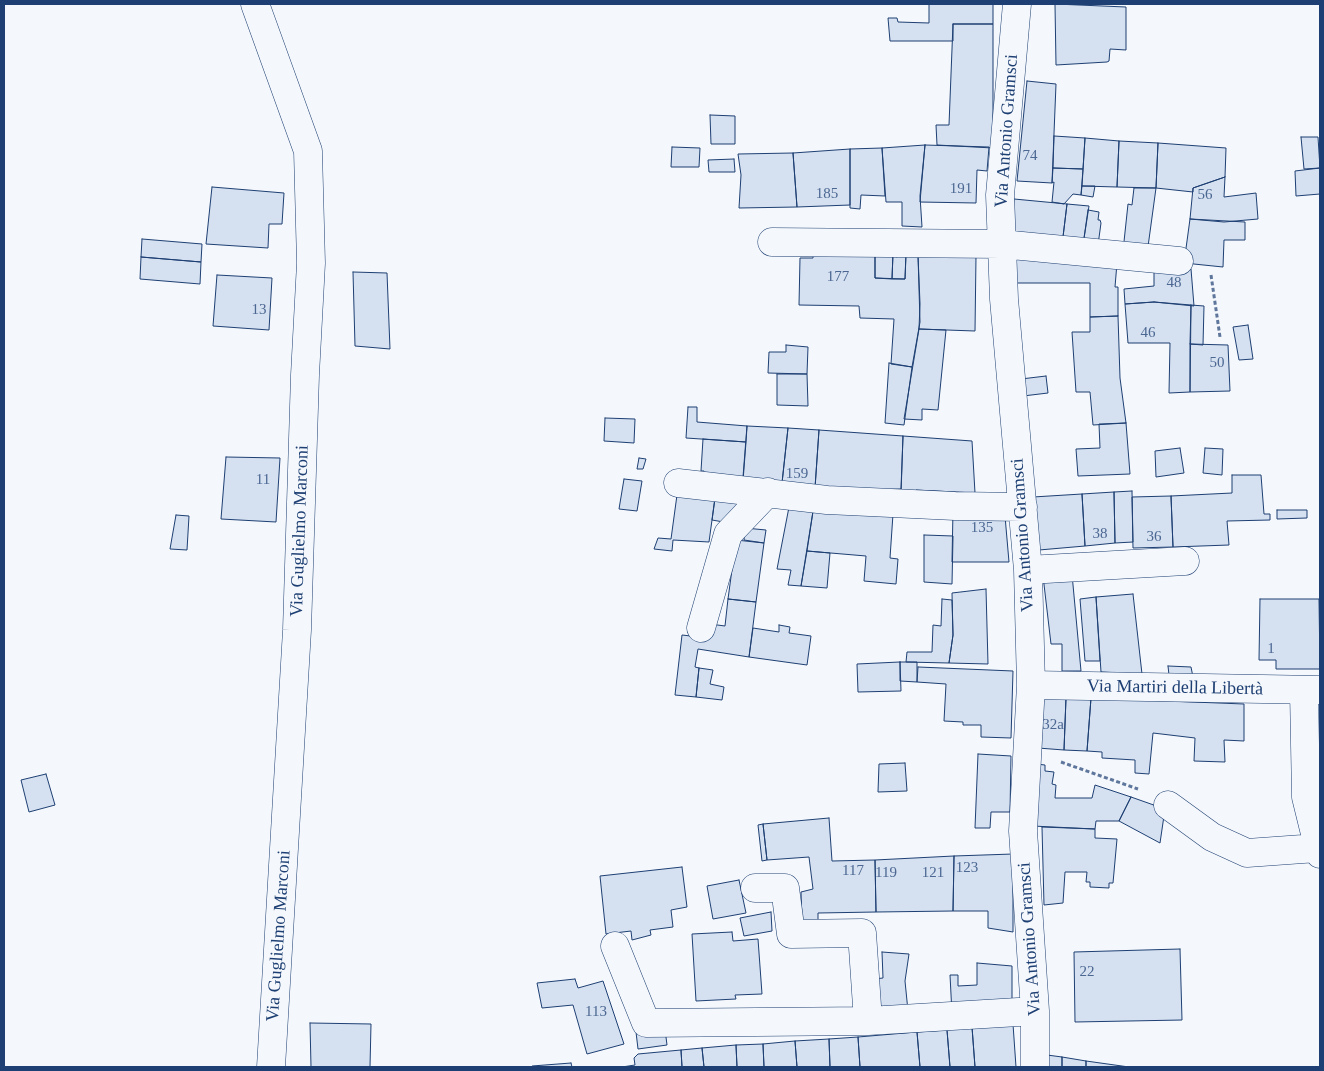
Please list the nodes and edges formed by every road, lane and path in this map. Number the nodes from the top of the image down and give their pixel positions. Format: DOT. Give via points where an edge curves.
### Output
graph roads {
  1 [pos="256,4"];
  2 [pos="1017,4"];
  3 [pos="772,242"];
  4 [pos="1001,244"];
  5 [pos="1178,261"];
  6 [pos="1220,337"];
  7 [pos="678,483"];
  8 [pos="768,492"];
  9 [pos="1023,506"];
  10 [pos="1185,561"];
  11 [pos="1028,570"];
  12 [pos="701,628"];
  13 [pos="1031,685"];
  14 [pos="1312,691"];
  15 [pos="1028,750"];
  16 [pos="1168,805"];
  17 [pos="1319,851"];
  18 [pos="755,888"];
  19 [pos="615,946"];
  20 [pos="1035,1011"];
  21 [pos="868,1021"];
  22 [pos="270,1067"];
  23 [pos="1035,1067"];
  1 -- 22 [label="street, Via Guglielmo Marconi" via="308,151 311,263 304,384 297,640"];
  2 -- 4 [label="street, Via Antonio Gramsci" via="1000,195"];
  3 -- 4 [label="street"];
  4 -- 5 [label="street"];
  4 -- 9 [label="street, Via Antonio Gramsci"];
  5 -- 6 [label="path" via="1210,273"];
  7 -- 8 [label="street"];
  8 -- 9 [label="street" via="826,500"];
  8 -- 12 [label="street" via="728,534"];
  9 -- 11 [label="street, Via Antonio Gramsci"];
  10 -- 11 [label="street"];
  11 -- 13 [label="street, Via Antonio Gramsci"];
  13 -- 14 [label="street, Via Martiri della Libertà"];
  13 -- 15 [label="street, Via Antonio Gramsci"];
  14 -- 17 [label="street" via="1306,797"];
  15 -- 16 [label="path" via="1136,788"];
  15 -- 20 [label="street, Via Antonio Gramsci" via="1023,831"];
  16 -- 17 [label="street" via="1212,837 1247,853"];
  18 -- 21 [label="street" via="785,888 791,934 862,932"];
  19 -- 21 [label="street" via="646,1023"];
  20 -- 21 [label="street"];
  20 -- 23 [label="street, Via Antonio Gramsci"];
}
